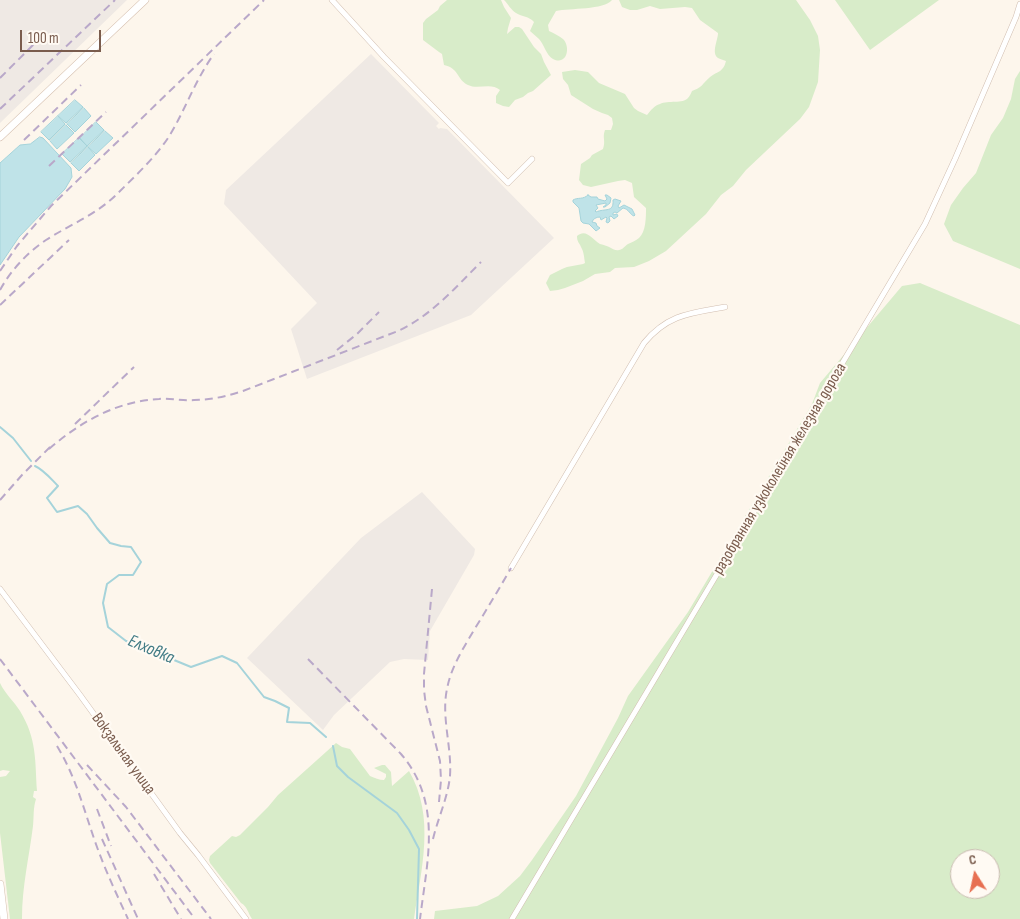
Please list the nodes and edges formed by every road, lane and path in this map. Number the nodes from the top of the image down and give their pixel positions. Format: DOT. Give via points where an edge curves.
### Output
graph roads {
  1 [pos="145,0"];
  2 [pos="332,0"];
  3 [pos="1020,4"];
  4 [pos="0,138"];
  5 [pos="532,159"];
  6 [pos="725,307"];
  7 [pos="511,568"];
  8 [pos="0,589"];
  9 [pos="0,884"];
  10 [pos="4,919"];
  11 [pos="246,919"];
  12 [pos="512,919"];
  1 -- 4 [label="main road"];
  2 -- 5 [label="street" via="508,183"];
  3 -- 12 [label="street, разобранная узкоколейная железная дорога" via="956,159 917,239"];
  6 -- 7 [label="street" via="675,318 661,326 644,343"];
  8 -- 11 [label="street, Вокзальная улица"];
  9 -- 10 [label="main road"];
}
